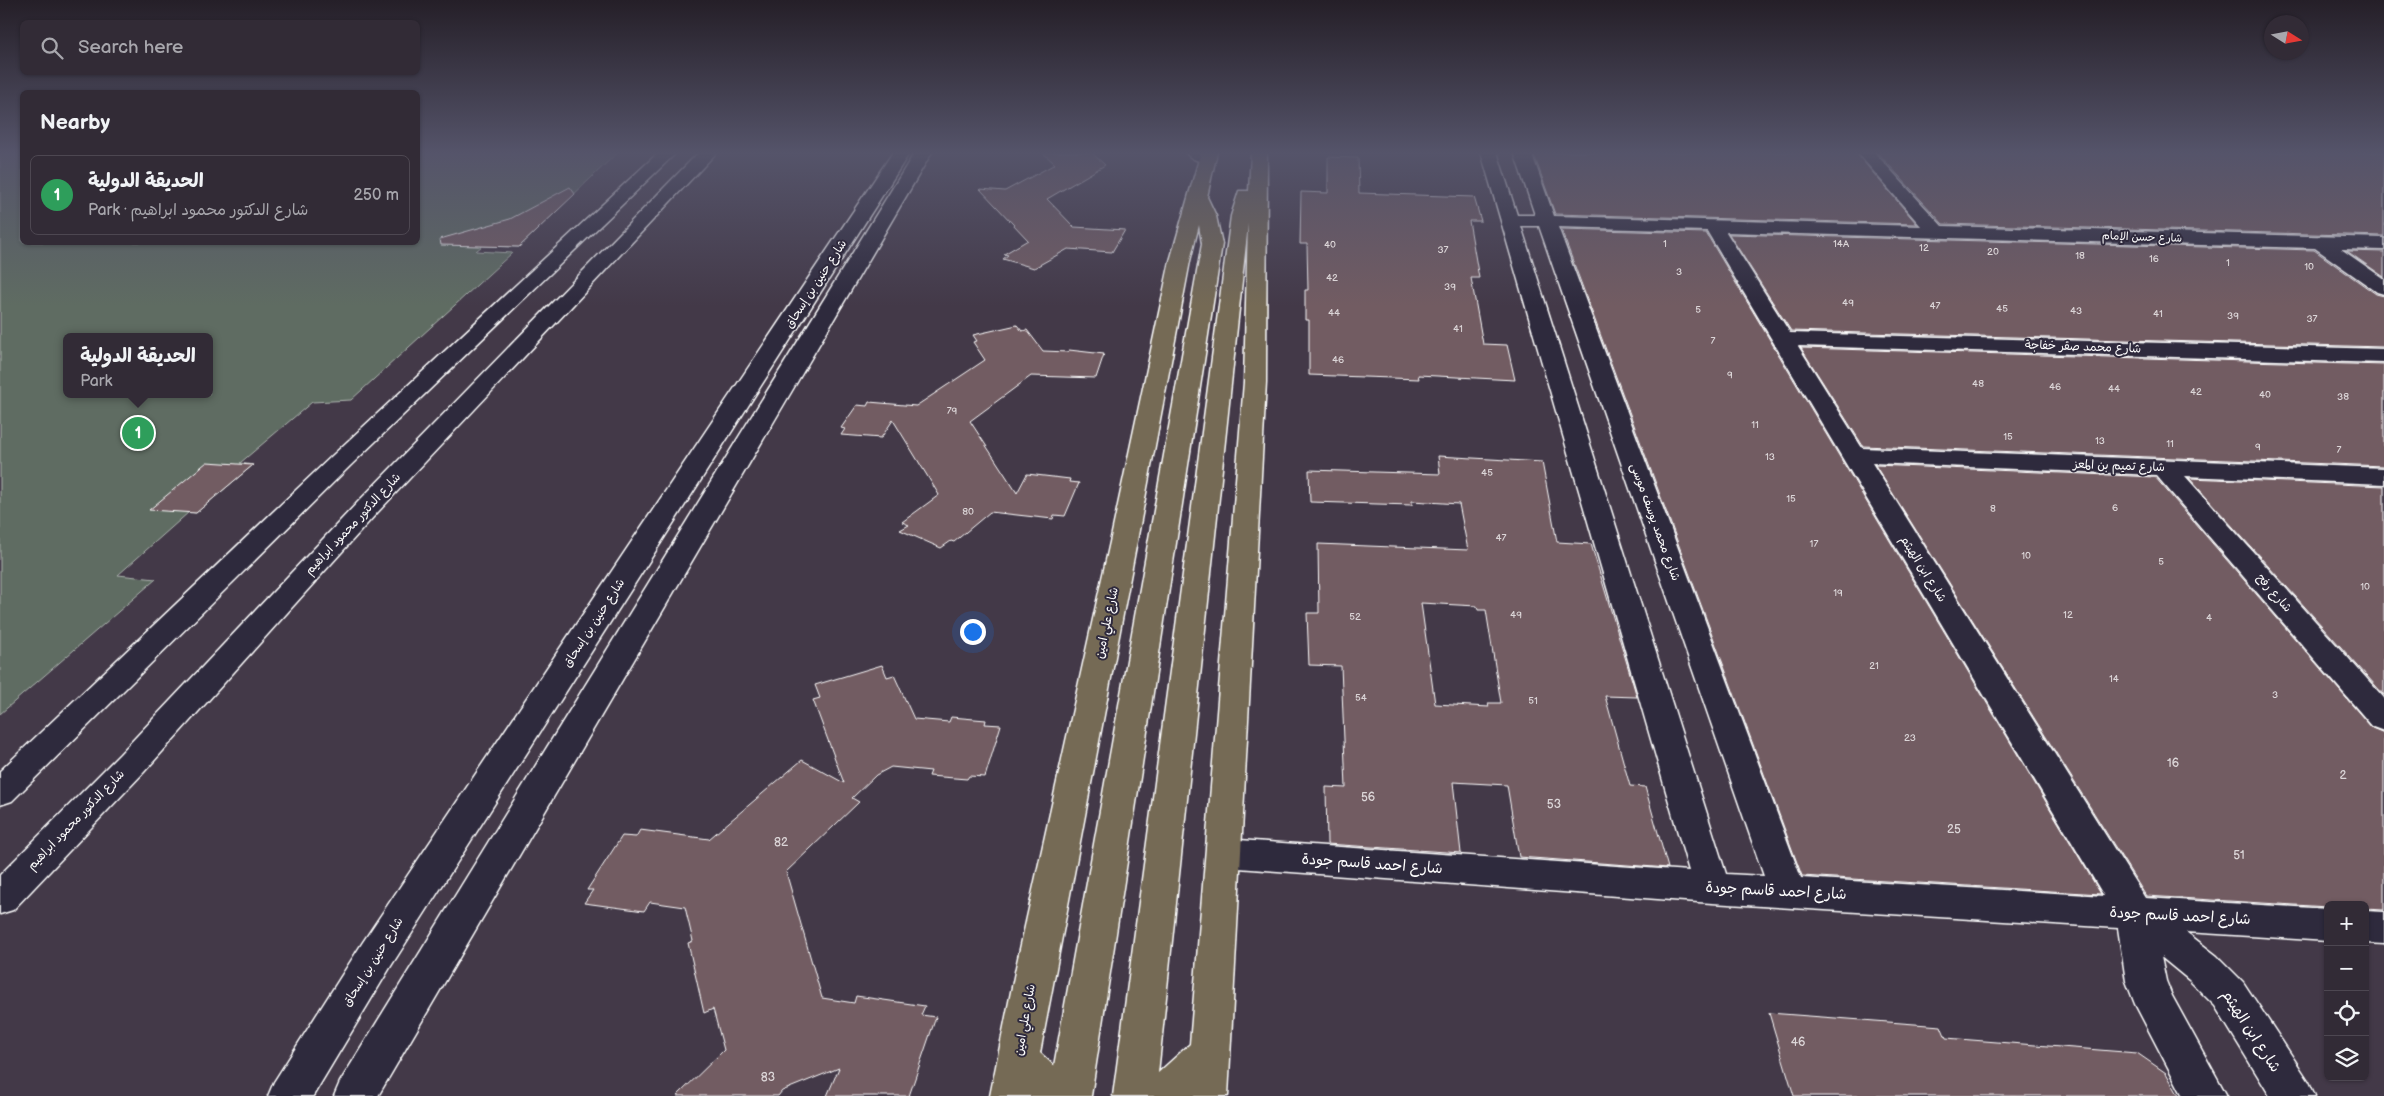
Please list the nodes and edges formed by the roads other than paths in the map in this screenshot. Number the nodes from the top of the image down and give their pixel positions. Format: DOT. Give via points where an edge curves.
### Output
graph roads {
  1 [pos="615,203"];
  2 [pos="660,203"];
  3 [pos="869,203"];
  4 [pos="893,203"];
  5 [pos="1197,203"];
  6 [pos="1201,203"];
  7 [pos="1243,203"];
  8 [pos="1257,203"];
  9 [pos="1505,203"];
  10 [pos="1541,203"];
  11 [pos="1911,203"];
  12 [pos="1510,220"];
  13 [pos="1547,221"];
  14 [pos="1713,225"];
  15 [pos="1937,232"];
  16 [pos="2319,242"];
  17 [pos="2384,244"];
  18 [pos="2384,288"];
  19 [pos="1783,339"];
  20 [pos="2384,356"];
  21 [pos="1853,455"];
  22 [pos="2164,468"];
  23 [pos="2384,476"];
  24 [pos="2384,719"];
  25 [pos="0,792"];
  26 [pos="1225,854"];
  27 [pos="1712,888"];
  28 [pos="1788,892"];
  29 [pos="0,898"];
  30 [pos="2134,913"];
  31 [pos="2324,925"];
  32 [pos="2369,927"];
  33 [pos="2384,928"];
  34 [pos="1211,1049"];
  35 [pos="1015,1078"];
  36 [pos="289,1096"];
  37 [pos="355,1096"];
  38 [pos="1065,1096"];
  39 [pos="1070,1096"];
  40 [pos="1134,1096"];
  41 [pos="1156,1096"];
  42 [pos="1207,1096"];
  43 [pos="2206,1096"];
  44 [pos="2294,1096"];
  1 -- 25 [label="street" via="342,460"];
  2 -- 29 [label="street, شارع الدكتور محمود ابراهيم" via="367,508 132,763"];
  3 -- 36 [label="street, شارع حنين بن إسحاق" via="377,954"];
  4 -- 37 [label="street, شارع حنين بن إسحاق"];
  5 -- 35 [label="main road, شارع علي امين" via="1180,261"];
  6 -- 39 [label="main road" via="1212,244"];
  7 -- 40 [label="main road"];
  8 -- 26 [label="main road" via="1255,382"];
  9 -- 12 [label="street"];
  10 -- 13 [label="street, شارع محمد يوسف موسى"];
  11 -- 15 [label="street"];
  12 -- 13 [label="street, شارع حسن الإمام"];
  12 -- 27 [label="street"];
  13 -- 14 [label="street, شارع حسن الإمام"];
  13 -- 28 [label="street, شارع محمد يوسف موسى"];
  14 -- 15 [label="street, شارع حسن الإمام"];
  14 -- 19 [label="street, شارع ابن الهيثم"];
  15 -- 16 [label="street, شارع حسن الإمام"];
  16 -- 17 [label="street, شارع حسن الإمام"];
  16 -- 18 [label="street"];
  19 -- 20 [label="street, شارع محمد صقر خفاجة"];
  19 -- 21 [label="street, شارع ابن الهيثم"];
  21 -- 22 [label="street, شارع تميم بن المعز"];
  21 -- 30 [label="street, شارع ابن الهيثم"];
  22 -- 23 [label="street, شارع تميم بن المعز"];
  22 -- 24 [label="street, شارع رفح"];
  26 -- 27 [label="street, شارع احمد قاسم جودة"];
  26 -- 34 [label="main road"];
  27 -- 28 [label="street, شارع احمد قاسم جودة"];
  28 -- 30 [label="street, شارع احمد قاسم جودة"];
  30 -- 31 [label="street, شارع احمد قاسم جودة"];
  30 -- 43 [label="street, شارع ابن الهيثم" via="2146,981 2155,1004"];
  30 -- 44 [label="street, شارع ابن الهيثم" via="2204,968 2229,994"];
  32 -- 33 [label="street"];
  34 -- 41 [label="main road" via="1197,1068 1178,1085"];
  34 -- 42 [label="main road"];
  35 -- 38 [label="main road" via="1036,1078"];
}
